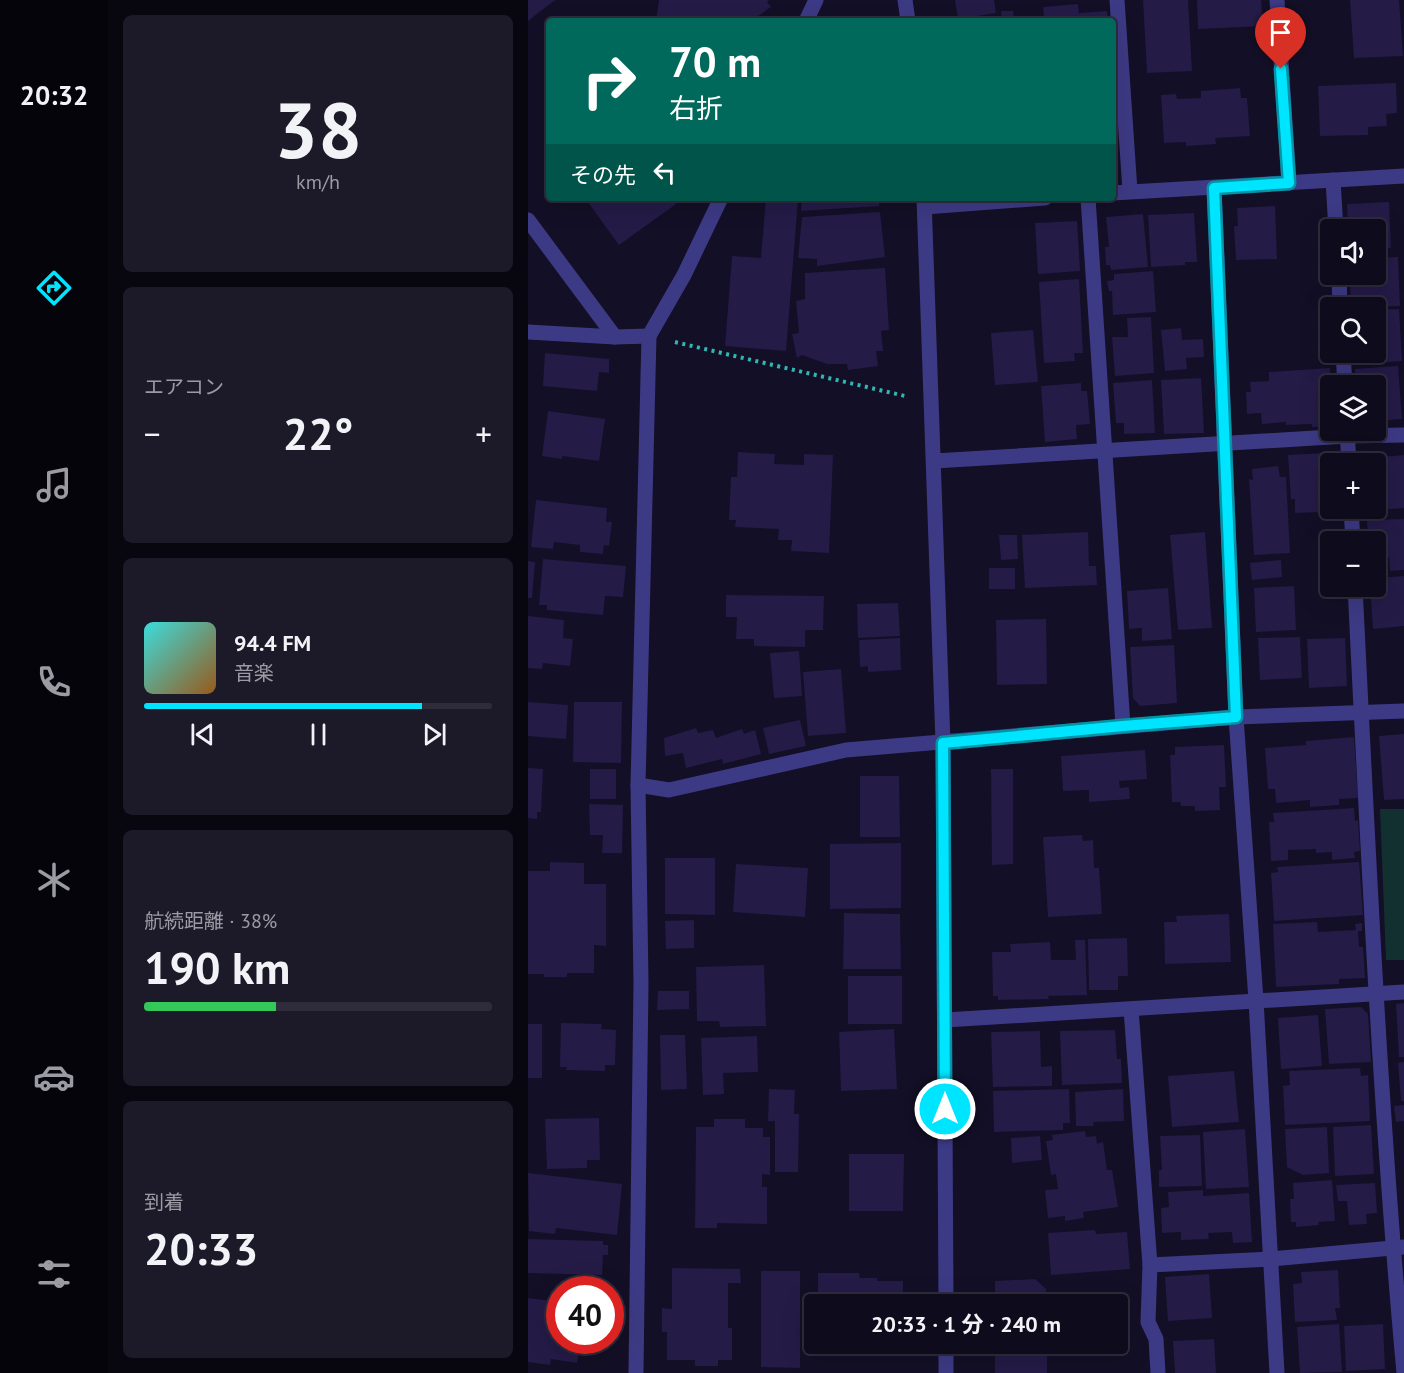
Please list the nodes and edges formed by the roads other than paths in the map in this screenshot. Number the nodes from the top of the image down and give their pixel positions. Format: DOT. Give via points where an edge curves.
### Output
graph roads {
  1 [pos="816,0"];
  2 [pos="905,0"];
  3 [pos="1118,0"];
  4 [pos="1277,0"];
  5 [pos="807,18"];
  6 [pos="908,18"];
  7 [pos="1404,176"];
  8 [pos="1334,180"];
  9 [pos="1289,183"];
  10 [pos="1214,188"];
  11 [pos="1130,191"];
  12 [pos="1116,193"];
  13 [pos="720,201"];
  14 [pos="954,201"];
  15 [pos="1088,201"];
  16 [pos="924,202"];
  17 [pos="1336,219"];
  18 [pos="528,220"];
  19 [pos="528,332"];
  20 [pos="649,336"];
  21 [pos="615,337"];
  22 [pos="1386,434"];
  23 [pos="1320,435"];
  24 [pos="1404,435"];
  25 [pos="1225,444"];
  26 [pos="1104,452"];
  27 [pos="934,461"];
  28 [pos="1356,597"];
  29 [pos="1404,711"];
  30 [pos="1361,712"];
  31 [pos="1236,717"];
  32 [pos="1123,726"];
  33 [pos="943,743"];
  34 [pos="638,785"];
  35 [pos="1404,992"];
  36 [pos="1376,994"];
  37 [pos="1256,1000"];
  38 [pos="1131,1009"];
  39 [pos="945,1020"];
  40 [pos="1398,1247"];
  41 [pos="1271,1259"];
  42 [pos="1150,1265"];
  43 [pos="946,1294"];
  44 [pos="946,1354"];
  45 [pos="636,1373"];
  46 [pos="946,1373"];
  47 [pos="1158,1373"];
  48 [pos="1277,1373"];
  49 [pos="1404,1373"];
  1 -- 5 [label="street"];
  2 -- 6 [label="street"];
  3 -- 11 [label="street"];
  4 -- 9 [label="street"];
  7 -- 8 [label="street"];
  8 -- 9 [label="street"];
  8 -- 17 [label="street"];
  9 -- 10 [label="street"];
  10 -- 11 [label="street"];
  10 -- 25 [label="street"];
  11 -- 12 [label="street"];
  13 -- 20 [label="street"];
  14 -- 16 [label="street"];
  15 -- 26 [label="street"];
  16 -- 27 [label="street"];
  18 -- 21 [label="street"];
  19 -- 21 [label="street"];
  20 -- 21 [label="street"];
  20 -- 34 [label="street"];
  22 -- 24 [label="street"];
  23 -- 25 [label="street"];
  25 -- 26 [label="street"];
  25 -- 31 [label="street"];
  26 -- 27 [label="street"];
  26 -- 32 [label="street"];
  27 -- 33 [label="street"];
  28 -- 30 [label="street"];
  29 -- 30 [label="street"];
  30 -- 31 [label="street"];
  30 -- 36 [label="street"];
  31 -- 32 [label="street"];
  31 -- 37 [label="street"];
  32 -- 33 [label="street"];
  33 -- 34 [label="street" via="846,750 669,790"];
  33 -- 39 [label="street"];
  34 -- 45 [label="street" via="641,983"];
  35 -- 36 [label="street"];
  36 -- 37 [label="street"];
  36 -- 40 [label="street"];
  37 -- 38 [label="street"];
  37 -- 41 [label="street"];
  38 -- 39 [label="street"];
  38 -- 42 [label="street"];
  39 -- 43 [label="street"];
  40 -- 41 [label="street"];
  40 -- 49 [label="street"];
  41 -- 42 [label="street"];
  41 -- 48 [label="street"];
  42 -- 47 [label="street" via="1148,1322 1156,1339"];
  44 -- 46 [label="street"];
}
